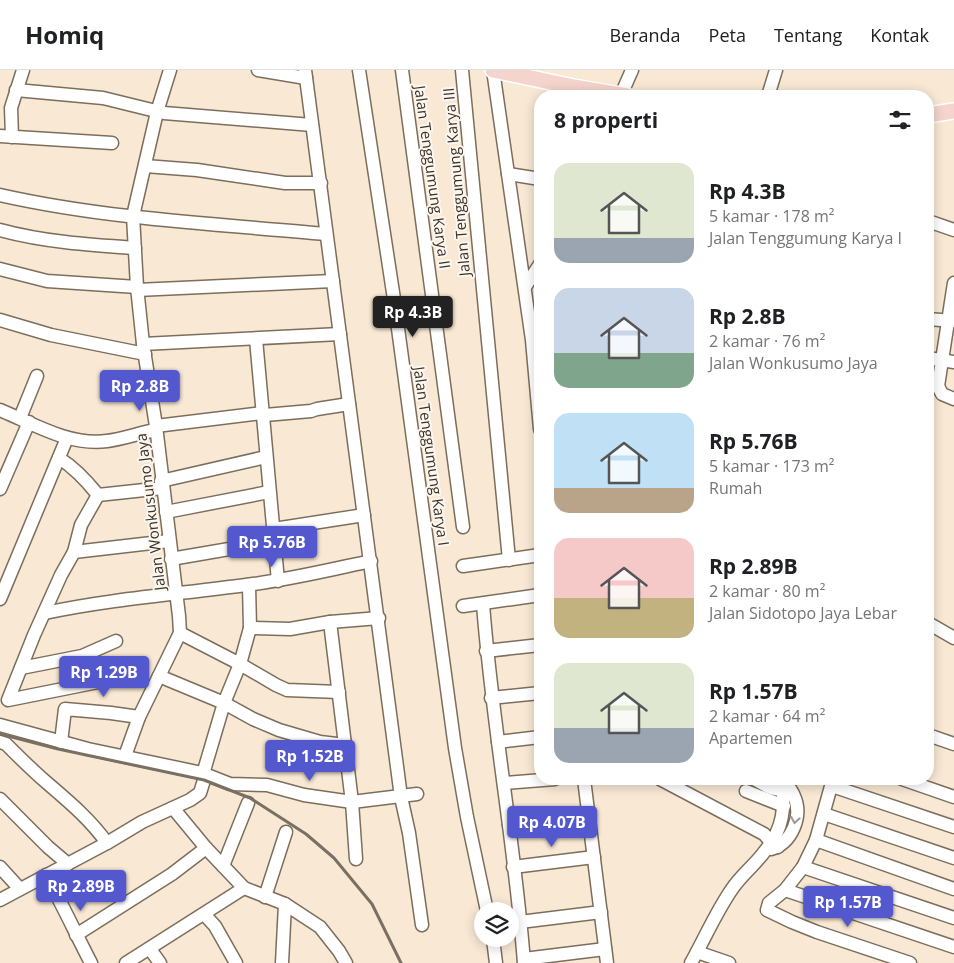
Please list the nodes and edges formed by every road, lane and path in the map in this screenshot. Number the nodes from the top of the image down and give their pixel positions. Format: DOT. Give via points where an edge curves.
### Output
graph roads {
  1 [pos="23,70"];
  2 [pos="170,70"];
  3 [pos="258,70"];
  4 [pos="359,70"];
  5 [pos="402,70"];
  6 [pos="462,70"];
  7 [pos="493,70"];
  8 [pos="632,70"];
  9 [pos="776,70"];
  10 [pos="520,73"];
  11 [pos="306,74"];
  12 [pos="16,90"];
  13 [pos="591,90"];
  14 [pos="626,90"];
  15 [pos="770,90"];
  16 [pos="954,111"];
  17 [pos="157,112"];
  18 [pos="934,114"];
  19 [pos="312,125"];
  20 [pos="6,137"];
  21 [pos="112,143"];
  22 [pos="145,166"];
  23 [pos="508,174"];
  24 [pos="534,178"];
  25 [pos="321,183"];
  26 [pos="0,195"];
  27 [pos="133,216"];
  28 [pos="934,223"];
  29 [pos="0,230"];
  30 [pos="954,230"];
  31 [pos="326,234"];
  32 [pos="135,248"];
  33 [pos="0,269"];
  34 [pos="534,273"];
  35 [pos="333,281"];
  36 [pos="954,283"];
  37 [pos="525,287"];
  38 [pos="137,288"];
  39 [pos="0,320"];
  40 [pos="934,320"];
  41 [pos="951,321"];
  42 [pos="340,334"];
  43 [pos="534,338"];
  44 [pos="256,339"];
  45 [pos="532,340"];
  46 [pos="144,349"];
  47 [pos="934,359"];
  48 [pos="534,360"];
  49 [pos="948,361"];
  50 [pos="37,376"];
  51 [pos="934,383"];
  52 [pos="934,386"];
  53 [pos="954,398"];
  54 [pos="349,404"];
  55 [pos="0,410"];
  56 [pos="262,413"];
  57 [pos="24,420"];
  58 [pos="156,428"];
  59 [pos="67,438"];
  60 [pos="266,457"];
  61 [pos="59,458"];
  62 [pos="162,484"];
  63 [pos="0,489"];
  64 [pos="270,492"];
  65 [pos="98,494"];
  66 [pos="166,512"];
  67 [pos="364,515"];
  68 [pos="463,527"];
  69 [pos="274,535"];
  70 [pos="169,541"];
  71 [pos="74,552"];
  72 [pos="534,556"];
  73 [pos="171,559"];
  74 [pos="509,560"];
  75 [pos="370,561"];
  76 [pos="462,566"];
  77 [pos="278,581"];
  78 [pos="248,585"];
  79 [pos="176,594"];
  80 [pos="534,596"];
  81 [pos="0,598"];
  82 [pos="483,604"];
  83 [pos="463,606"];
  84 [pos="45,613"];
  85 [pos="378,618"];
  86 [pos="330,622"];
  87 [pos="934,626"];
  88 [pos="250,628"];
  89 [pos="180,633"];
  90 [pos="954,638"];
  91 [pos="116,642"];
  92 [pos="534,646"];
  93 [pos="486,651"];
  94 [pos="240,664"];
  95 [pos="21,668"];
  96 [pos="129,669"];
  97 [pos="159,676"];
  98 [pos="339,692"];
  99 [pos="534,694"];
  100 [pos="492,698"];
  101 [pos="4,700"];
  102 [pos="224,702"];
  103 [pos="139,717"];
  104 [pos="0,725"];
  105 [pos="934,737"];
  106 [pos="534,739"];
  107 [pos="61,742"];
  108 [pos="498,742"];
  109 [pos="3,743"];
  110 [pos="954,744"];
  111 [pos="345,745"];
  112 [pos="125,756"];
  113 [pos="203,777"];
  114 [pos="534,781"];
  115 [pos="504,783"];
  116 [pos="585,785"];
  117 [pos="671,785"];
  118 [pos="763,785"];
  119 [pos="780,785"];
  120 [pos="784,785"];
  121 [pos="785,785"];
  122 [pos="832,785"];
  123 [pos="841,785"];
  124 [pos="920,785"];
  125 [pos="746,791"];
  126 [pos="417,794"];
  127 [pos="401,797"];
  128 [pos="954,797"];
  129 [pos="0,799"];
  130 [pos="352,802"];
  131 [pos="248,803"];
  132 [pos="784,806"];
  133 [pos="173,808"];
  134 [pos="824,814"];
  135 [pos="589,815"];
  136 [pos="508,825"];
  137 [pos="954,827"];
  138 [pos="286,832"];
  139 [pos="816,840"];
  140 [pos="107,843"];
  141 [pos="772,846"];
  142 [pos="206,848"];
  143 [pos="594,857"];
  144 [pos="954,858"];
  145 [pos="356,859"];
  146 [pos="68,864"];
  147 [pos="223,866"];
  148 [pos="0,867"];
  149 [pos="513,867"];
  150 [pos="803,867"];
  151 [pos="46,875"];
  152 [pos="244,888"];
  153 [pos="20,889"];
  154 [pos="954,889"];
  155 [pos="785,890"];
  156 [pos="265,897"];
  157 [pos="0,900"];
  158 [pos="485,902"];
  159 [pos="285,904"];
  160 [pos="601,912"];
  161 [pos="204,914"];
  162 [pos="954,918"];
  163 [pos="520,922"];
  164 [pos="422,925"];
  165 [pos="76,935"];
  166 [pos="494,947"];
  167 [pos="954,947"];
  168 [pos="150,949"];
  169 [pos="605,949"];
  170 [pos="698,952"];
  171 [pos="524,961"];
  172 [pos="91,963"];
  173 [pos="126,963"];
  174 [pos="160,963"];
  175 [pos="236,963"];
  176 [pos="282,963"];
  177 [pos="346,963"];
  178 [pos="496,963"];
  179 [pos="606,963"];
  180 [pos="691,963"];
  181 [pos="728,963"];
  182 [pos="910,963"];
  1 -- 12 [label="street"];
  2 -- 17 [label="street, Jalan Wonkusumo Jaya"];
  3 -- 11 [label="street"];
  4 -- 158 [label="street, Jalan Tenggumung Karya I" via="394,299 455,748"];
  5 -- 68 [label="street, Jalan Tenggumung Karya II"];
  6 -- 74 [label="street, Jalan Tenggumung Karya III"];
  7 -- 10 [label="main road"];
  7 -- 23 [label="street"];
  8 -- 14 [label="street"];
  9 -- 15 [label="street"];
  10 -- 13 [label="main road"];
  11 -- 19 [label="street"];
  12 -- 17 [label="street" via="103,98"];
  12 -- 20 [label="street"];
  16 -- 18 [label="main road"];
  17 -- 19 [label="street"];
  17 -- 22 [label="street, Jalan Wonkusumo Jaya"];
  19 -- 25 [label="street"];
  20 -- 21 [label="street"];
  22 -- 25 [label="street"];
  22 -- 27 [label="street, Jalan Wonkusumo Jaya"];
  23 -- 24 [label="street"];
  23 -- 37 [label="street"];
  25 -- 31 [label="street"];
  26 -- 27 [label="street" via="48,206"];
  27 -- 31 [label="street"];
  27 -- 32 [label="street, Jalan Wonkusumo Jaya"];
  28 -- 30 [label="street"];
  29 -- 32 [label="street" via="59,241"];
  31 -- 35 [label="street"];
  32 -- 38 [label="street, Jalan Wonkusumo Jaya"];
  33 -- 38 [label="street" via="47,281"];
  34 -- 37 [label="street"];
  35 -- 38 [label="street"];
  35 -- 42 [label="street"];
  36 -- 41 [label="street"];
  37 -- 45 [label="street"];
  38 -- 46 [label="street, Jalan Wonkusumo Jaya"];
  39 -- 46 [label="street" via="51,335"];
  40 -- 41 [label="street"];
  41 -- 49 [label="street"];
  42 -- 44 [label="street"];
  42 -- 54 [label="street"];
  43 -- 45 [label="street"];
  44 -- 46 [label="street"];
  44 -- 56 [label="street"];
  45 -- 48 [label="street"];
  46 -- 58 [label="street, Jalan Wonkusumo Jaya"];
  47 -- 49 [label="street"];
  49 -- 51 [label="street"];
  50 -- 57 [label="street"];
  52 -- 53 [label="street" via="942,394"];
  54 -- 56 [label="street" via="312,411"];
  54 -- 67 [label="street"];
  55 -- 57 [label="street"];
  56 -- 58 [label="street"];
  56 -- 60 [label="street"];
  57 -- 59 [label="street"];
  57 -- 63 [label="street"];
  58 -- 59 [label="street" via="107,441 85,442"];
  58 -- 62 [label="street, Jalan Wonkusumo Jaya"];
  59 -- 61 [label="street"];
  60 -- 62 [label="street"];
  60 -- 64 [label="street"];
  61 -- 65 [label="street" via="85,478"];
  61 -- 81 [label="street"];
  62 -- 65 [label="street"];
  62 -- 66 [label="street, Jalan Wonkusumo Jaya"];
  64 -- 66 [label="street"];
  64 -- 69 [label="street"];
  65 -- 71 [label="street" via="81,525"];
  66 -- 70 [label="street, Jalan Wonkusumo Jaya"];
  67 -- 69 [label="street"];
  67 -- 75 [label="street"];
  69 -- 73 [label="street"];
  69 -- 77 [label="street"];
  70 -- 71 [label="street"];
  70 -- 73 [label="street, Jalan Wonkusumo Jaya"];
  71 -- 84 [label="street"];
  72 -- 74 [label="street"];
  73 -- 79 [label="street, Jalan Wonkusumo Jaya"];
  74 -- 76 [label="street"];
  75 -- 77 [label="street"];
  75 -- 85 [label="street"];
  77 -- 78 [label="street"];
  78 -- 79 [label="street"];
  78 -- 88 [label="street"];
  79 -- 84 [label="street" via="107,601"];
  79 -- 89 [label="street, Jalan Wonkusumo Jaya"];
  80 -- 82 [label="street"];
  82 -- 83 [label="street"];
  82 -- 93 [label="street"];
  84 -- 95 [label="street"];
  85 -- 86 [label="street"];
  85 -- 127 [label="street"];
  86 -- 88 [label="street" via="290,630"];
  86 -- 98 [label="street"];
  87 -- 90 [label="street"];
  88 -- 94 [label="street"];
  89 -- 94 [label="street"];
  89 -- 97 [label="street"];
  91 -- 95 [label="street" via="82,656"];
  92 -- 93 [label="street"];
  93 -- 100 [label="street"];
  94 -- 98 [label="street" via="287,690"];
  94 -- 102 [label="street"];
  95 -- 101 [label="street"];
  96 -- 101 [label="street" via="103,681"];
  97 -- 102 [label="street"];
  97 -- 103 [label="street"];
  98 -- 111 [label="street"];
  99 -- 100 [label="street"];
  100 -- 108 [label="street"];
  102 -- 111 [label="street" via="279,730 320,742"];
  102 -- 113 [label="street"];
  103 -- 107 [label="street" via="65,709"];
  103 -- 112 [label="street"];
  104 -- 107 [label="street"];
  105 -- 110 [label="street"];
  106 -- 108 [label="street"];
  107 -- 112 [label="street"];
  108 -- 115 [label="street"];
  109 -- 140 [label="street" via="78,810"];
  111 -- 130 [label="street"];
  112 -- 113 [label="street"];
  113 -- 130 [label="street" via="230,784 267,785"];
  113 -- 133 [label="street" via="200,793"];
  114 -- 115 [label="street"];
  115 -- 136 [label="street"];
  116 -- 135 [label="street"];
  117 -- 141 [label="street" via="764,834"];
  118 -- 119 [label="street" via="768,788"];
  120 -- 132 [label="street"];
  121 -- 141 [label="street, one-way" via="797,803 795,824 789,838"];
  122 -- 134 [label="street"];
  123 -- 137 [label="street"];
  124 -- 128 [label="street"];
  125 -- 132 [label="street"];
  126 -- 127 [label="street"];
  127 -- 130 [label="street"];
  127 -- 164 [label="street"];
  129 -- 146 [label="street"];
  130 -- 145 [label="street"];
  131 -- 147 [label="street"];
  132 -- 141 [label="street"];
  133 -- 140 [label="street"];
  133 -- 142 [label="street"];
  134 -- 139 [label="street"];
  134 -- 144 [label="street"];
  135 -- 136 [label="street"];
  135 -- 143 [label="street"];
  136 -- 149 [label="street"];
  138 -- 156 [label="street"];
  139 -- 150 [label="street"];
  139 -- 154 [label="street"];
  140 -- 146 [label="street"];
  141 -- 170 [label="street" via="733,886"];
  142 -- 147 [label="street"];
  142 -- 165 [label="street" via="172,874"];
  143 -- 149 [label="street"];
  143 -- 160 [label="street"];
  146 -- 151 [label="street"];
  147 -- 152 [label="street"];
  148 -- 153 [label="street"];
  149 -- 163 [label="street"];
  150 -- 155 [label="street"];
  150 -- 162 [label="street"];
  151 -- 153 [label="street"];
  151 -- 165 [label="street"];
  152 -- 156 [label="street"];
  152 -- 161 [label="street"];
  153 -- 157 [label="street"];
  155 -- 167 [label="street"];
  155 -- 182 [label="street" via="767,906 770,913"];
  156 -- 159 [label="street"];
  159 -- 176 [label="street"];
  159 -- 177 [label="street" via="320,927"];
  160 -- 163 [label="street"];
  160 -- 169 [label="street"];
  161 -- 168 [label="street"];
  161 -- 175 [label="street" via="215,926"];
  163 -- 171 [label="street"];
  165 -- 172 [label="street"];
  166 -- 178 [label="street"];
  168 -- 173 [label="street"];
  168 -- 174 [label="street"];
  169 -- 171 [label="street"];
  169 -- 179 [label="street"];
  170 -- 180 [label="street"];
  170 -- 181 [label="street"];
}
